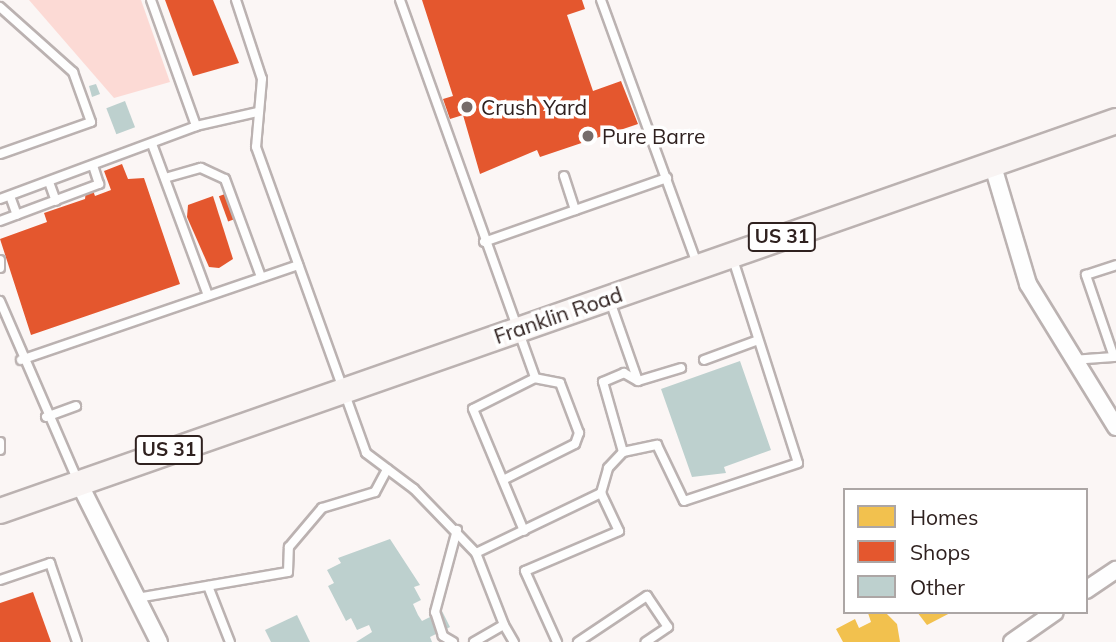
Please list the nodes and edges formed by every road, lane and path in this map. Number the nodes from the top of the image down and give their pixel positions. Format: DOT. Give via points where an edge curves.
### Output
graph roads {
  1 [pos="151,0"];
  2 [pos="236,0"];
  3 [pos="400,0"];
  4 [pos="601,0"];
  5 [pos="0,7"];
  6 [pos="257,112"];
  7 [pos="1116,121"];
  8 [pos="197,126"];
  9 [pos="152,144"];
  10 [pos="0,155"];
  11 [pos="992,163"];
  12 [pos="93,166"];
  13 [pos="564,176"];
  14 [pos="165,178"];
  15 [pos="667,178"];
  16 [pos="49,182"];
  17 [pos="10,196"];
  18 [pos="0,199"];
  19 [pos="56,201"];
  20 [pos="575,210"];
  21 [pos="17,215"];
  22 [pos="0,221"];
  23 [pos="484,242"];
  24 [pos="732,254"];
  25 [pos="0,260"];
  26 [pos="298,265"];
  27 [pos="1116,265"];
  28 [pos="698,266"];
  29 [pos="0,268"];
  30 [pos="261,277"];
  31 [pos="208,295"];
  32 [pos="609,297"];
  33 [pos="0,301"];
  34 [pos="513,330"];
  35 [pos="756,341"];
  36 [pos="21,360"];
  37 [pos="704,360"];
  38 [pos="1070,360"];
  39 [pos="681,368"];
  40 [pos="535,378"];
  41 [pos="638,381"];
  42 [pos="341,391"];
  43 [pos="75,406"];
  44 [pos="46,417"];
  45 [pos="1116,427"];
  46 [pos="0,442"];
  47 [pos="0,450"];
  48 [pos="624,452"];
  49 [pos="387,469"];
  50 [pos="503,480"];
  51 [pos="79,483"];
  52 [pos="601,493"];
  53 [pos="0,511"];
  54 [pos="457,530"];
  55 [pos="524,530"];
  56 [pos="476,553"];
  57 [pos="1116,570"];
  58 [pos="0,580"];
  59 [pos="208,586"];
  60 [pos="1088,589"];
  61 [pos="137,598"];
  62 [pos="1052,614"];
  63 [pos="505,625"];
  64 [pos="77,642"];
  65 [pos="159,642"];
  66 [pos="230,642"];
  67 [pos="453,642"];
  68 [pos="475,642"];
  69 [pos="514,642"];
  70 [pos="557,642"];
  71 [pos="578,642"];
  72 [pos="646,642"];
  73 [pos="1012,642"];
  1 -- 8 [label="lane"];
  2 -- 6 [label="lane" via="261,72"];
  3 -- 23 [label="lane"];
  4 -- 15 [label="lane"];
  5 -- 10 [label="lane" via="73,72 91,122"];
  6 -- 8 [label="lane"];
  6 -- 26 [label="lane" via="256,147"];
  7 -- 11 [label="main road, Franklin Road / US 31"];
  8 -- 9 [label="lane"];
  9 -- 12 [label="lane"];
  9 -- 14 [label="lane"];
  11 -- 24 [label="main road, Franklin Road / US 31"];
  11 -- 38 [label="street" via="1015,252"];
  12 -- 16 [label="lane"];
  12 -- 19 [label="lane" via="99,184"];
  13 -- 20 [label="lane"];
  14 -- 30 [label="lane" via="201,168 225,178"];
  14 -- 31 [label="lane"];
  15 -- 20 [label="lane"];
  15 -- 28 [label="lane"];
  16 -- 17 [label="lane"];
  16 -- 19 [label="lane"];
  17 -- 18 [label="lane"];
  17 -- 21 [label="lane"];
  19 -- 21 [label="lane"];
  20 -- 23 [label="lane"];
  21 -- 22 [label="lane"];
  23 -- 34 [label="lane"];
  24 -- 28 [label="main road, Franklin Road / US 31"];
  24 -- 35 [label="lane"];
  25 -- 29 [label="lane"];
  26 -- 30 [label="lane"];
  26 -- 42 [label="lane"];
  27 -- 38 [label="lane" via="1086,275 1114,358 1086,354"];
  28 -- 32 [label="main road, Franklin Road / US 31"];
  30 -- 31 [label="lane"];
  31 -- 36 [label="lane"];
  32 -- 34 [label="main road, Franklin Road / US 31"];
  32 -- 41 [label="lane"];
  33 -- 36 [label="lane"];
  34 -- 40 [label="lane"];
  34 -- 42 [label="main road, Franklin Road / US 31"];
  35 -- 37 [label="lane"];
  35 -- 48 [label="lane" via="798,463 684,500 657,445"];
  36 -- 44 [label="lane"];
  38 -- 45 [label="street"];
  39 -- 41 [label="lane"];
  40 -- 50 [label="lane" via="473,409"];
  40 -- 50 [label="lane" via="560,383 579,433 575,444"];
  41 -- 48 [label="lane" via="624,373 603,382"];
  42 -- 49 [label="lane" via="366,453"];
  42 -- 51 [label="main road, Franklin Road / US 31"];
  43 -- 44 [label="lane"];
  44 -- 51 [label="lane"];
  46 -- 47 [label="lane"];
  48 -- 52 [label="lane" via="608,468"];
  49 -- 54 [label="lane"];
  49 -- 59 [label="lane" via="375,492 322,508 289,547 288,572"];
  50 -- 55 [label="lane"];
  51 -- 53 [label="main road, Franklin Road / US 31"];
  51 -- 61 [label="street"];
  52 -- 55 [label="lane"];
  52 -- 70 [label="lane" via="619,531 525,571"];
  54 -- 56 [label="lane"];
  54 -- 67 [label="lane" via="435,612 443,636"];
  55 -- 56 [label="lane"];
  56 -- 63 [label="lane"];
  57 -- 60 [label="street"];
  58 -- 64 [label="lane" via="50,563"];
  59 -- 61 [label="lane"];
  59 -- 66 [label="lane"];
  61 -- 65 [label="street"];
  62 -- 73 [label="street"];
  63 -- 68 [label="lane"];
  63 -- 69 [label="lane"];
  71 -- 72 [label="lane" via="647,596 668,627"];
}
